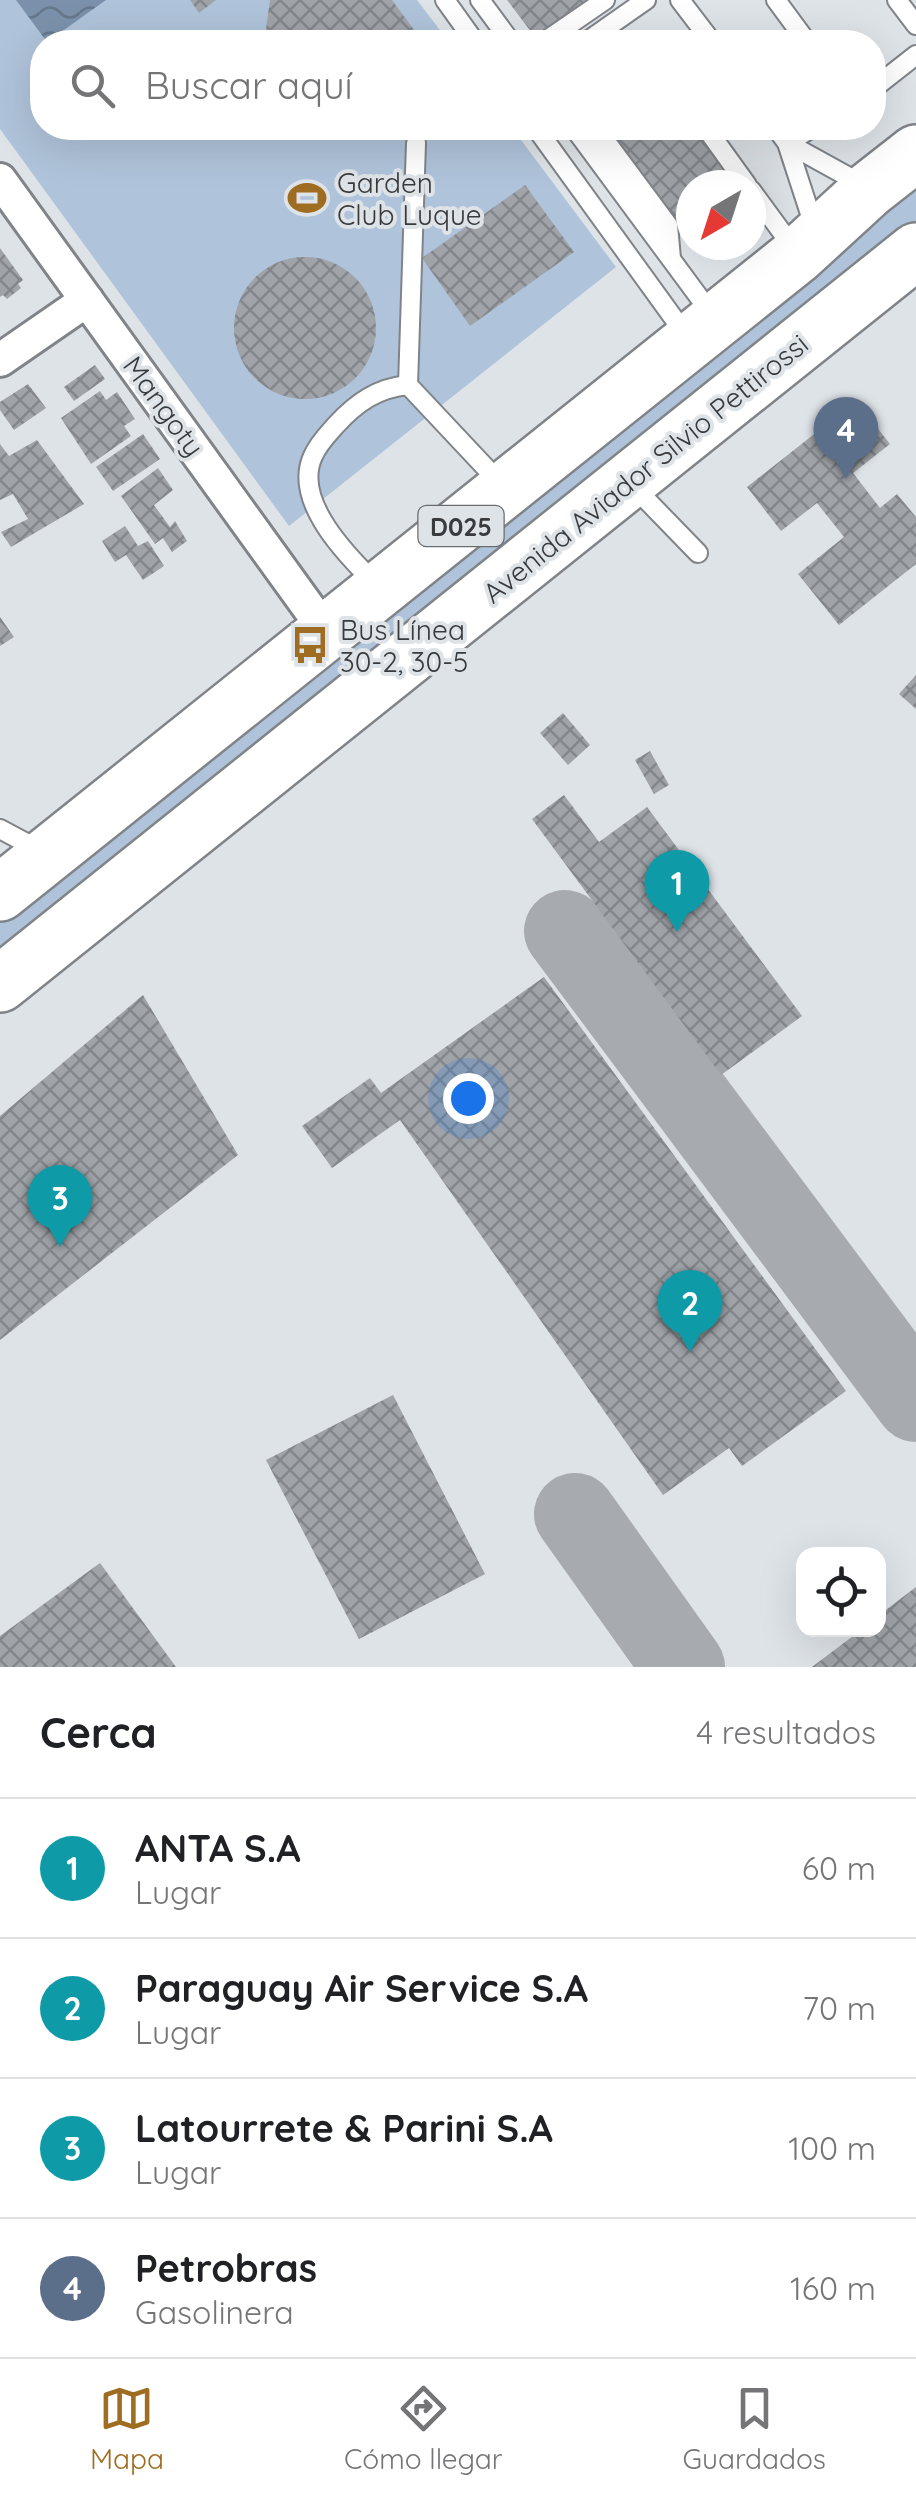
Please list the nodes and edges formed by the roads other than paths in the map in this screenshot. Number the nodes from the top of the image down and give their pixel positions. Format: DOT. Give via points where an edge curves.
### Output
graph roads {
  1 [pos="445,0"];
  2 [pos="480,0"];
  3 [pos="605,0"];
  4 [pos="646,0"];
  5 [pos="776,0"];
  6 [pos="897,0"];
  7 [pos="691,4"];
  8 [pos="916,25"];
  9 [pos="466,30"];
  10 [pos="502,30"];
  11 [pos="561,30"];
  12 [pos="603,30"];
  13 [pos="705,30"];
  14 [pos="797,30"];
  15 [pos="916,56"];
  16 [pos="886,79"];
  17 [pos="546,140"];
  18 [pos="583,140"];
  19 [pos="605,140"];
  20 [pos="715,140"];
  21 [pos="782,140"];
  22 [pos="789,140"];
  23 [pos="416,143"];
  24 [pos="916,153"];
  25 [pos="736,170"];
  26 [pos="0,180"];
  27 [pos="870,188"];
  28 [pos="766,205"];
  29 [pos="808,246"];
  30 [pos="916,251"];
  31 [pos="671,258"];
  32 [pos="88,300"];
  33 [pos="704,331"];
  34 [pos="0,360"];
  35 [pos="408,385"];
  36 [pos="628,481"];
  37 [pos="506,490"];
  38 [pos="695,553"];
  39 [pos="382,590"];
  40 [pos="327,633"];
  41 [pos="0,829"];
  42 [pos="48,854"];
  43 [pos="0,892"];
  44 [pos="0,984"];
  1 -- 9 [label="lane"];
  2 -- 10 [label="lane"];
  3 -- 11 [label="lane"];
  4 -- 12 [label="lane"];
  5 -- 14 [label="lane"];
  6 -- 8 [label="lane"];
  7 -- 13 [label="lane"];
  15 -- 16 [label="lane"];
  17 -- 33 [label="lane"];
  18 -- 31 [label="lane"];
  19 -- 31 [label="lane" via="668,225"];
  20 -- 25 [label="lane"];
  21 -- 29 [label="lane"];
  22 -- 27 [label="lane"];
  23 -- 35 [label="lane"];
  24 -- 27 [label="highway, D025"];
  26 -- 32 [label="street, Mangoty"];
  27 -- 29 [label="highway, D025"];
  28 -- 29 [label="lane"];
  29 -- 33 [label="highway, D025"];
  30 -- 36 [label="highway, Avenida Aviador Silvio Pettirossi / D025"];
  31 -- 33 [label="lane"];
  32 -- 34 [label="street"];
  32 -- 40 [label="street, Mangoty"];
  33 -- 37 [label="highway, D025"];
  35 -- 37 [label="lane"];
  35 -- 39 [label="lane" via="384,388 350,409 312,458 308,490 324,521 341,549"];
  36 -- 38 [label="lane"];
  36 -- 44 [label="highway, Avenida Aviador Silvio Pettirossi / D025"];
  37 -- 39 [label="highway, D025"];
  39 -- 40 [label="highway, D025"];
  40 -- 42 [label="highway, D025"];
  41 -- 42 [label="lane"];
  42 -- 43 [label="highway, D025"];
}
